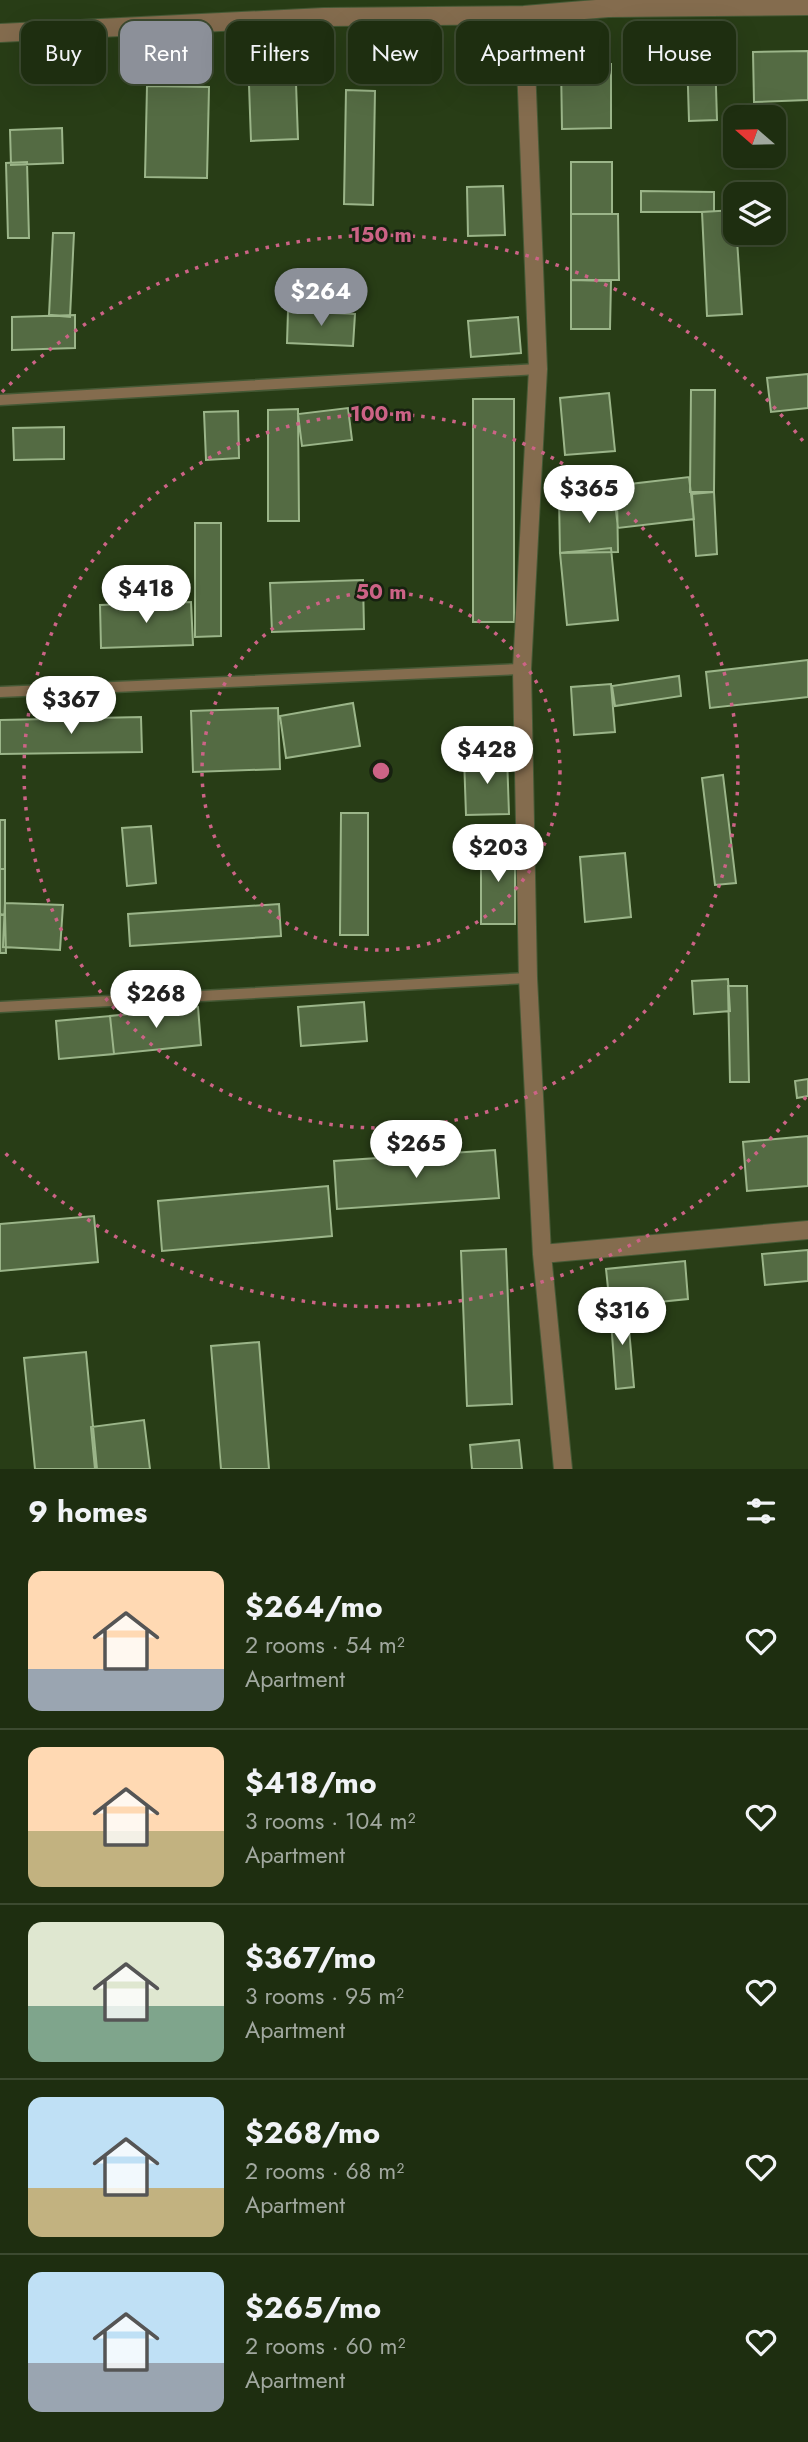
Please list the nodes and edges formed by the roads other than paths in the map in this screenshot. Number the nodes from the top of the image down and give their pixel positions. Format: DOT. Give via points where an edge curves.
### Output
graph roads {
  1 [pos="608,4"];
  2 [pos="808,6"];
  3 [pos="324,9"];
  4 [pos="524,15"];
  5 [pos="0,33"];
  6 [pos="538,369"];
  7 [pos="0,400"];
  8 [pos="522,669"];
  9 [pos="0,692"];
  10 [pos="528,978"];
  11 [pos="0,1007"];
  12 [pos="808,1230"];
  13 [pos="542,1254"];
  14 [pos="563,1469"];
  1 -- 2 [label="street"];
  1 -- 4 [label="street"];
  3 -- 4 [label="street"];
  3 -- 5 [label="street"];
  4 -- 6 [label="street"];
  6 -- 7 [label="lane"];
  6 -- 8 [label="street"];
  8 -- 9 [label="lane"];
  8 -- 10 [label="street"];
  10 -- 11 [label="lane"];
  10 -- 13 [label="street"];
  12 -- 13 [label="street"];
  13 -- 14 [label="street"];
}
